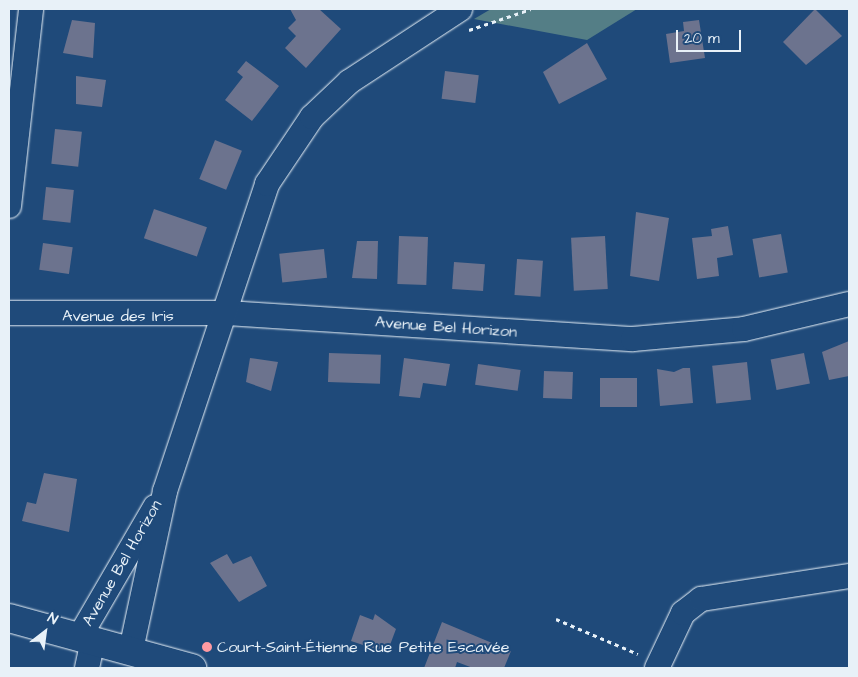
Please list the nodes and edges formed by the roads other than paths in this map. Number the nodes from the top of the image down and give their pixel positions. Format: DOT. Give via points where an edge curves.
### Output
graph roads {
  1 [pos="31,9"];
  2 [pos="460,9"];
  3 [pos="9,206"];
  4 [pos="849,304"];
  5 [pos="9,313"];
  6 [pos="227,313"];
  7 [pos="165,491"];
  8 [pos="849,576"];
  9 [pos="9,618"];
  10 [pos="86,638"];
  11 [pos="142,658"];
  12 [pos="658,666"];
  13 [pos="87,668"];
  14 [pos="192,668"];
  1 -- 3 [label="street"];
  2 -- 6 [label="street" via="349,82 312,117 266,184"];
  4 -- 6 [label="street, Avenue Bel Horizon" via="744,329 633,339"];
  5 -- 6 [label="street, Avenue des Iris"];
  6 -- 7 [label="street, Avenue Bel Horizon"];
  7 -- 10 [label="street, Avenue Bel Horizon"];
  7 -- 11 [label="street, Avenue Bel Horizon"];
  8 -- 12 [label="street" via="701,599 682,613"];
  9 -- 10 [label="main road"];
  10 -- 11 [label="main road"];
  10 -- 13 [label="street"];
  11 -- 14 [label="main road"];
}
